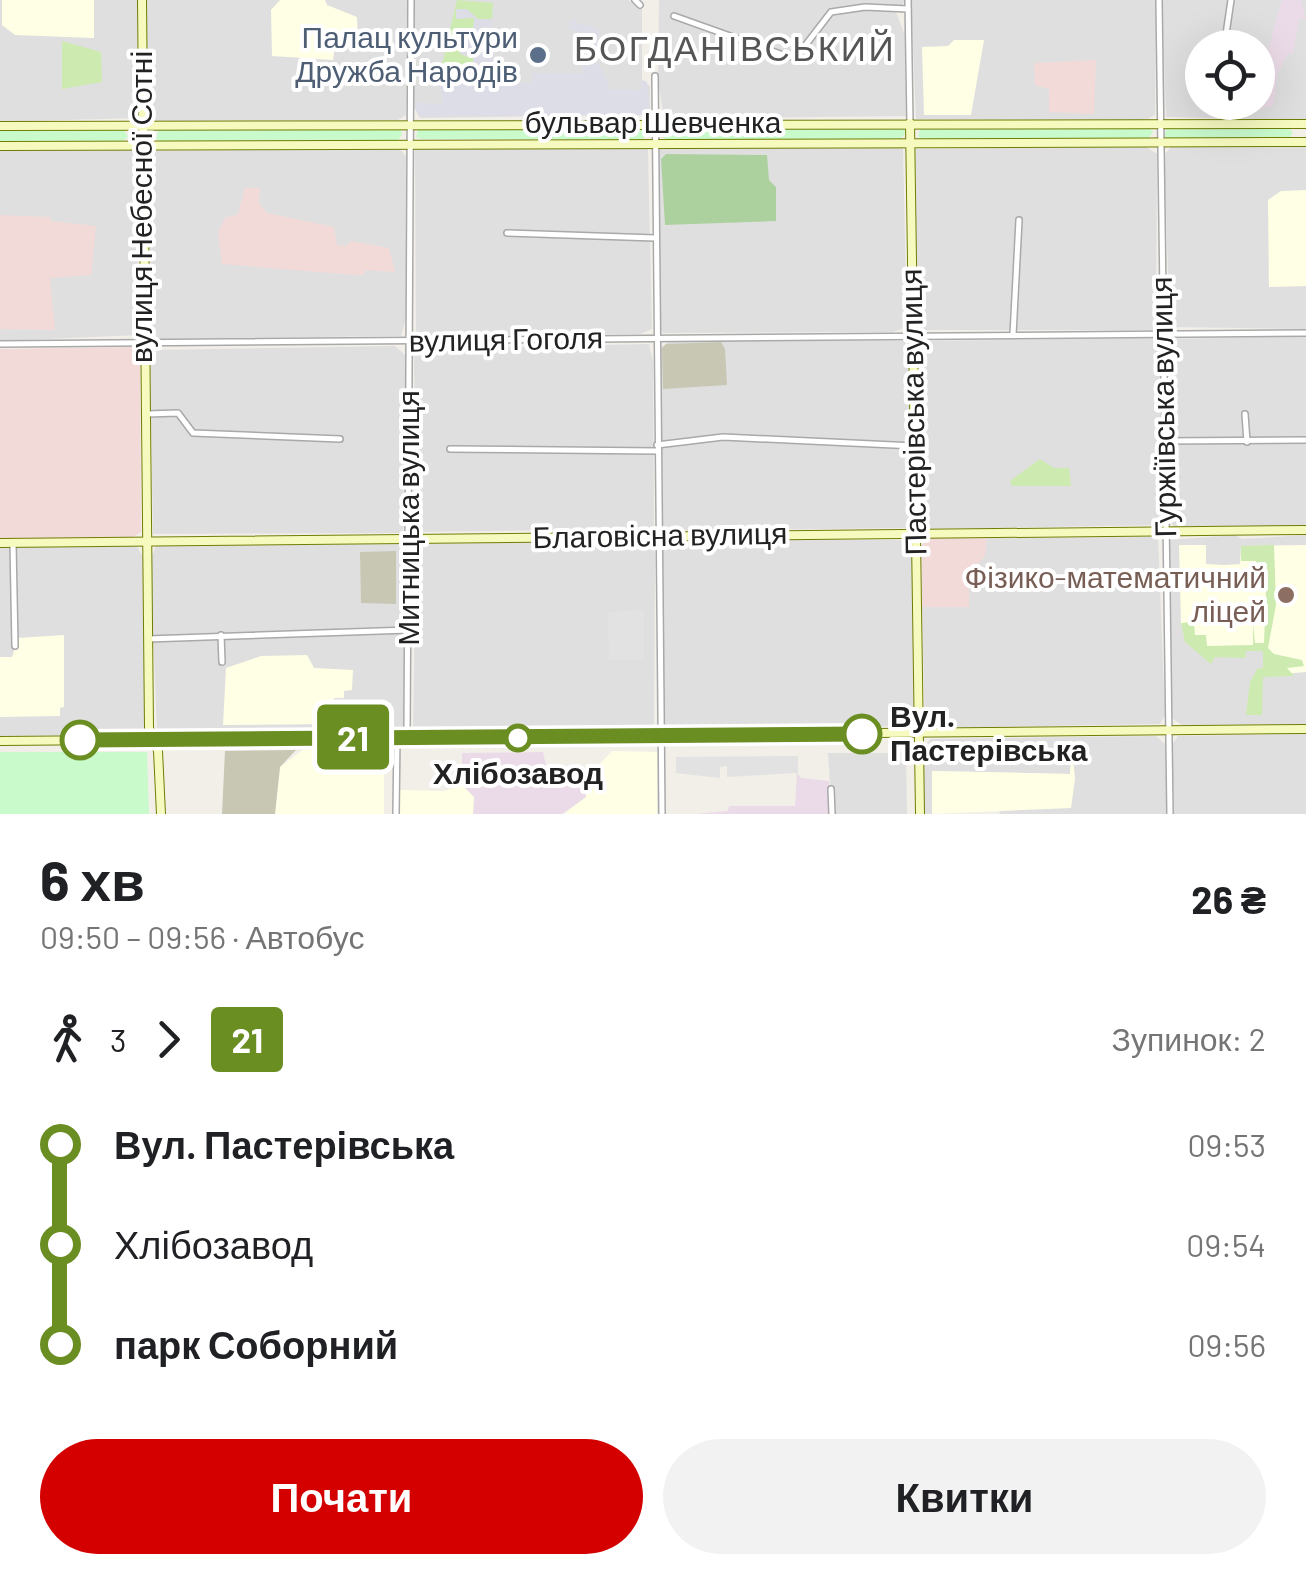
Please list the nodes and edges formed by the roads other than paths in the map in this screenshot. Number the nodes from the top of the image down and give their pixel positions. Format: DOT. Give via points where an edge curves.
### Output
graph roads {
  1 [pos="142,0"];
  2 [pos="412,0"];
  3 [pos="908,0"];
  4 [pos="1159,0"];
  5 [pos="1231,0"];
  6 [pos="908,10"];
  7 [pos="674,16"];
  8 [pos="1227,30"];
  9 [pos="655,76"];
  10 [pos="410,123"];
  11 [pos="654,123"];
  12 [pos="910,123"];
  13 [pos="1160,124"];
  14 [pos="1306,124"];
  15 [pos="142,125"];
  16 [pos="0,126"];
  17 [pos="1304,140"];
  18 [pos="910,142"];
  19 [pos="1160,142"];
  20 [pos="409,143"];
  21 [pos="654,143"];
  22 [pos="142,145"];
  23 [pos="0,146"];
  24 [pos="1018,220"];
  25 [pos="508,233"];
  26 [pos="655,238"];
  27 [pos="1306,332"];
  28 [pos="1164,334"];
  29 [pos="1012,335"];
  30 [pos="913,336"];
  31 [pos="656,338"];
  32 [pos="409,342"];
  33 [pos="143,343"];
  34 [pos="0,344"];
  35 [pos="144,414"];
  36 [pos="1244,414"];
  37 [pos="340,440"];
  38 [pos="1306,440"];
  39 [pos="1164,441"];
  40 [pos="1248,442"];
  41 [pos="915,446"];
  42 [pos="450,448"];
  43 [pos="657,448"];
  44 [pos="1306,530"];
  45 [pos="1165,532"];
  46 [pos="916,534"];
  47 [pos="658,536"];
  48 [pos="410,539"];
  49 [pos="146,542"];
  50 [pos="0,543"];
  51 [pos="14,543"];
  52 [pos="409,630"];
  53 [pos="221,636"];
  54 [pos="148,640"];
  55 [pos="15,646"];
  56 [pos="222,662"];
  57 [pos="1306,729"];
  58 [pos="1168,731"];
  59 [pos="920,734"];
  60 [pos="660,736"];
  61 [pos="397,737"];
  62 [pos="407,737"];
  63 [pos="152,739"];
  64 [pos="0,741"];
  65 [pos="831,789"];
  66 [pos="160,814"];
  67 [pos="396,814"];
  68 [pos="662,814"];
  69 [pos="832,814"];
  70 [pos="920,814"];
  71 [pos="1170,814"];
  1 -- 15 [label="main road, вулиця Небесної Сотні"];
  2 -- 10 [label="street, Митницька вулиця"];
  3 -- 6 [label="street, Пастерівська вулиця"];
  4 -- 13 [label="street, Гуржіївська вулиця"];
  5 -- 8 [label="street"];
  6 -- 7 [label="street" via="831,12 790,57"];
  6 -- 12 [label="street, Пастерівська вулиця"];
  9 -- 11 [label="street"];
  10 -- 11 [label="main road, бульвар Шевченка"];
  10 -- 15 [label="main road, бульвар Шевченка"];
  10 -- 20 [label="street, Митницька вулиця"];
  11 -- 12 [label="main road, бульвар Шевченка"];
  11 -- 21 [label="street"];
  12 -- 13 [label="main road, бульвар Шевченка"];
  12 -- 18 [label="main road, Пастерівська вулиця"];
  13 -- 14 [label="main road, бульвар Шевченка"];
  13 -- 19 [label="street, Гуржіївська вулиця"];
  15 -- 16 [label="main road, бульвар Шевченка"];
  15 -- 22 [label="main road, вулиця Небесної Сотні"];
  17 -- 19 [label="main road, бульвар Шевченка"];
  18 -- 19 [label="main road, бульвар Шевченка"];
  18 -- 21 [label="main road, бульвар Шевченка"];
  18 -- 30 [label="main road, Пастерівська вулиця"];
  19 -- 28 [label="street, Гуржіївська вулиця"];
  20 -- 21 [label="main road, бульвар Шевченка"];
  20 -- 22 [label="main road, бульвар Шевченка"];
  20 -- 32 [label="street, Митницька вулиця"];
  21 -- 26 [label="street"];
  22 -- 23 [label="main road, бульвар Шевченка"];
  22 -- 33 [label="main road, вулиця Небесної Сотні"];
  24 -- 29 [label="street"];
  25 -- 26 [label="street"];
  26 -- 31 [label="street"];
  27 -- 28 [label="street, вулиця Гоголя"];
  28 -- 29 [label="street, вулиця Гоголя"];
  28 -- 39 [label="street, Гуржіївська вулиця"];
  29 -- 30 [label="street, вулиця Гоголя"];
  30 -- 31 [label="street, вулиця Гоголя"];
  30 -- 41 [label="main road, Пастерівська вулиця"];
  31 -- 32 [label="street, вулиця Гоголя"];
  31 -- 43 [label="street"];
  32 -- 33 [label="street, вулиця Гоголя"];
  32 -- 48 [label="street, Митницька вулиця"];
  33 -- 34 [label="street, вулиця Гоголя"];
  33 -- 35 [label="main road, вулиця Небесної Сотні"];
  35 -- 37 [label="street" via="178,413 194,433"];
  35 -- 49 [label="main road, вулиця Небесної Сотні"];
  36 -- 40 [label="street"];
  38 -- 40 [label="street"];
  39 -- 40 [label="street"];
  39 -- 45 [label="street, Гуржіївська вулиця"];
  41 -- 43 [label="street" via="723,436"];
  41 -- 46 [label="main road, Пастерівська вулиця"];
  42 -- 43 [label="street"];
  43 -- 47 [label="street"];
  44 -- 45 [label="main road, Благовісна вулиця"];
  45 -- 46 [label="main road, Благовісна вулиця"];
  45 -- 58 [label="street, Гуржіївська вулиця"];
  46 -- 47 [label="main road, Благовісна вулиця"];
  46 -- 59 [label="main road, Пастерівська вулиця"];
  47 -- 48 [label="main road, Благовісна вулиця"];
  47 -- 60 [label="street"];
  48 -- 49 [label="main road, Благовісна вулиця"];
  48 -- 52 [label="street, Митницька вулиця"];
  49 -- 51 [label="main road, Благовісна вулиця"];
  49 -- 54 [label="main road, вулиця Небесної Сотні"];
  50 -- 51 [label="main road, Благовісна вулиця"];
  51 -- 55 [label="street"];
  52 -- 53 [label="street"];
  52 -- 62 [label="street, Митницька вулиця"];
  53 -- 54 [label="street"];
  53 -- 56 [label="street"];
  54 -- 63 [label="main road, вулиця Небесної Сотні"];
  57 -- 58 [label="main road"];
  58 -- 59 [label="main road"];
  58 -- 71 [label="street, Гуржіївська вулиця"];
  59 -- 60 [label="main road"];
  59 -- 70 [label="main road, Пастерівська вулиця"];
  60 -- 62 [label="main road"];
  60 -- 68 [label="street"];
  61 -- 62 [label="main road"];
  61 -- 63 [label="main road"];
  61 -- 67 [label="street"];
  63 -- 64 [label="main road"];
  63 -- 66 [label="main road, вулиця Небесної Сотні"];
  65 -- 69 [label="street"];
}
